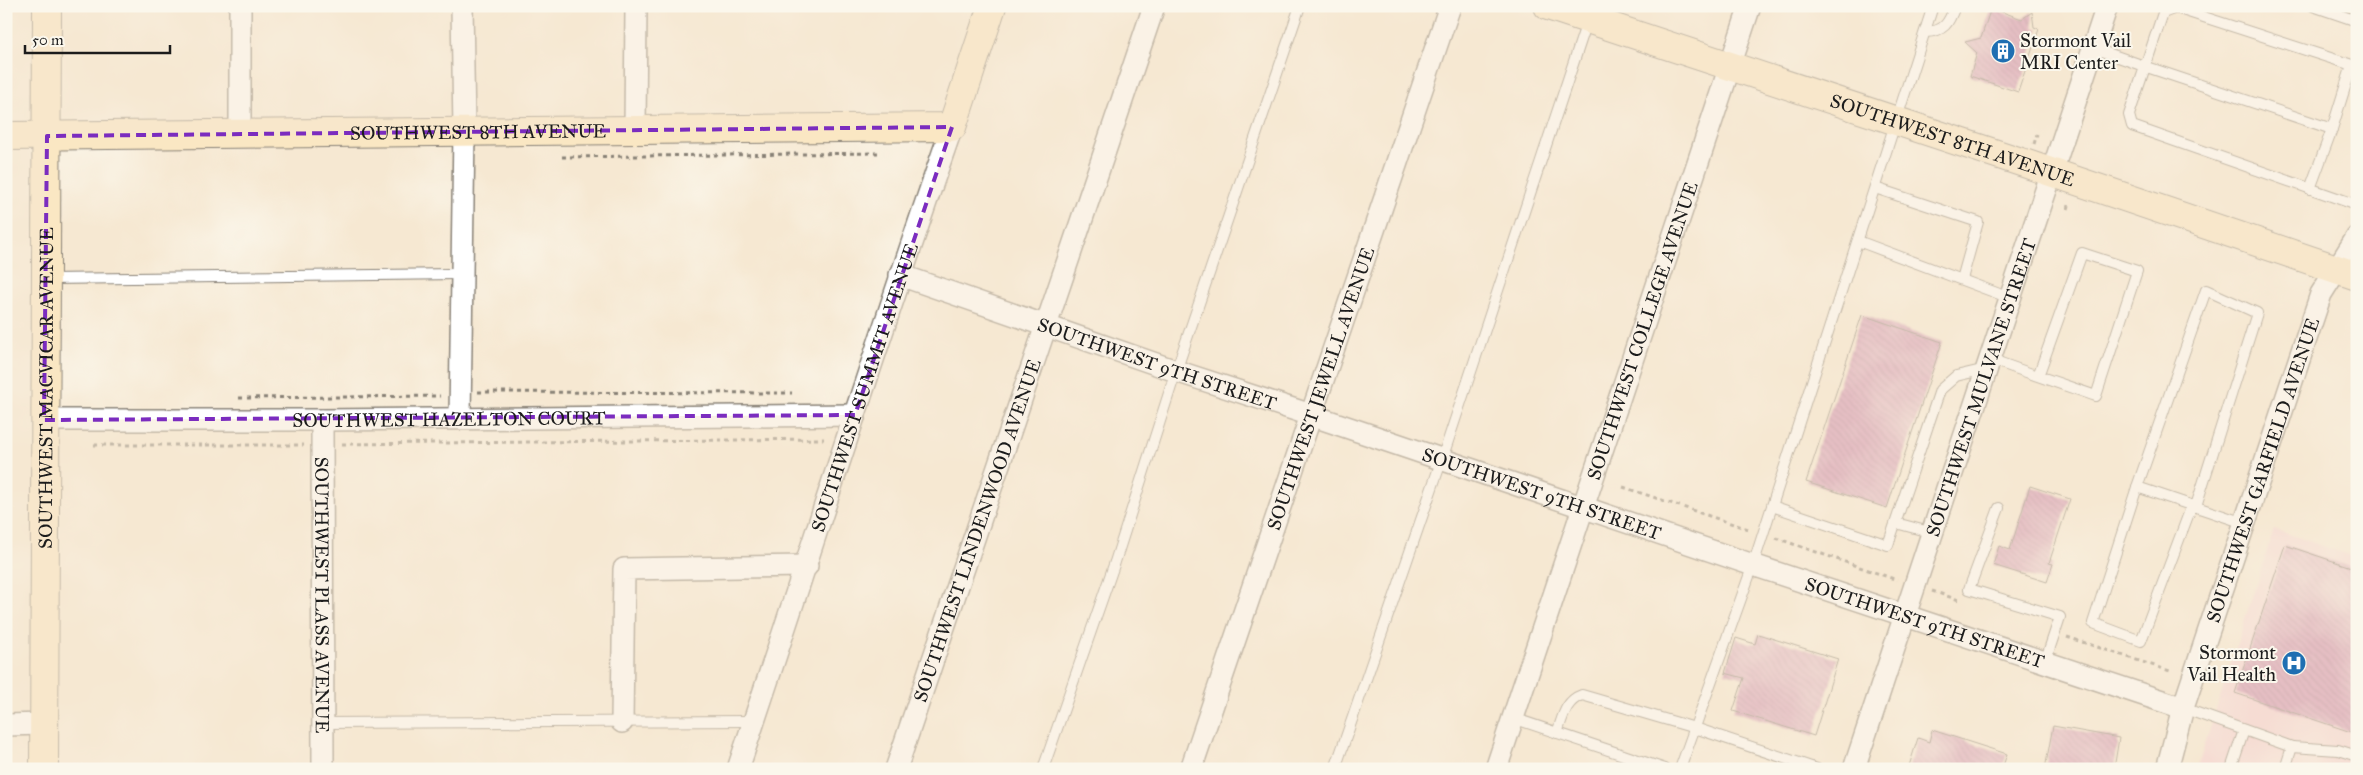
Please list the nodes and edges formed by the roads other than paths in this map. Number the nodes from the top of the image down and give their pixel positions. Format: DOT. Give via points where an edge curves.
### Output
graph roads {
  1 [pos="46,6"];
  2 [pos="240,6"];
  3 [pos="462,6"];
  4 [pos="636,6"];
  5 [pos="992,6"];
  6 [pos="1154,6"];
  7 [pos="1300,6"];
  8 [pos="1450,6"];
  9 [pos="1548,6"];
  10 [pos="1750,6"];
  11 [pos="1933,6"];
  12 [pos="1954,6"];
  13 [pos="2107,6"];
  14 [pos="2313,6"];
  15 [pos="1590,13"];
  16 [pos="2357,21"];
  17 [pos="1925,32"];
  18 [pos="2093,48"];
  19 [pos="1729,66"];
  20 [pos="2144,66"];
  21 [pos="2354,66"];
  22 [pos="1896,121"];
  23 [pos="952,127"];
  24 [pos="2332,129"];
  25 [pos="464,130"];
  26 [pos="635,130"];
  27 [pos="240,133"];
  28 [pos="6,136"];
  29 [pos="47,136"];
  30 [pos="2052,172"];
  31 [pos="1874,188"];
  32 [pos="2310,189"];
  33 [pos="2357,205"];
  34 [pos="2357,237"];
  35 [pos="1858,240"];
  36 [pos="2347,272"];
  37 [pos="460,274"];
  38 [pos="900,275"];
  39 [pos="45,279"];
  40 [pos="1962,279"];
  41 [pos="2010,298"];
  42 [pos="1045,327"];
  43 [pos="1989,364"];
  44 [pos="1176,371"];
  45 [pos="2038,376"];
  46 [pos="1311,414"];
  47 [pos="855,415"];
  48 [pos="460,418"];
  49 [pos="44,420"];
  50 [pos="322,420"];
  51 [pos="1442,459"];
  52 [pos="2137,487"];
  53 [pos="1772,506"];
  54 [pos="2194,506"];
  55 [pos="1583,507"];
  56 [pos="1999,508"];
  57 [pos="1896,523"];
  58 [pos="2244,523"];
  59 [pos="1933,533"];
  60 [pos="807,566"];
  61 [pos="1753,566"];
  62 [pos="1905,615"];
  63 [pos="2045,662"];
  64 [pos="2183,708"];
  65 [pos="1513,718"];
  66 [pos="754,720"];
  67 [pos="622,722"];
  68 [pos="322,723"];
  69 [pos="44,724"];
  70 [pos="6,725"];
  71 [pos="1695,728"];
  72 [pos="2244,730"];
  73 [pos="1557,733"];
  74 [pos="2292,747"];
  75 [pos="2357,756"];
  76 [pos="44,769"];
  77 [pos="322,769"];
  78 [pos="738,769"];
  79 [pos="896,769"];
  80 [pos="1043,769"];
  81 [pos="1191,769"];
  82 [pos="1335,769"];
  83 [pos="1496,769"];
  84 [pos="1665,769"];
  85 [pos="1680,769"];
  86 [pos="1817,769"];
  87 [pos="1854,769"];
  88 [pos="2167,769"];
  89 [pos="2231,769"];
  90 [pos="2285,769"];
  1 -- 29 [label="street, SOUTHWEST MACVICAR AVENUE"];
  2 -- 27 [label="street"];
  3 -- 25 [label="street"];
  4 -- 26 [label="street"];
  5 -- 23 [label="street, SOUTHWEST SUMMIT AVENUE"];
  6 -- 42 [label="street, SOUTHWEST LINDENWOOD AVENUE"];
  7 -- 44 [label="lane"];
  8 -- 46 [label="street, SOUTHWEST JEWELL AVENUE"];
  9 -- 15 [label="street, SOUTHWEST 8TH AVENUE"];
  10 -- 19 [label="street, SOUTHWEST COLLEGE AVENUE"];
  11 -- 17 [label="lane"];
  12 -- 17 [label="lane" via="1949,23 1942,29"];
  13 -- 18 [label="street, SOUTHWEST MULVANE STREET"];
  14 -- 16 [label="lane"];
  15 -- 19 [label="street, SOUTHWEST 8TH AVENUE"];
  15 -- 51 [label="lane"];
  17 -- 22 [label="lane"];
  18 -- 20 [label="lane"];
  18 -- 30 [label="street, SOUTHWEST MULVANE STREET"];
  19 -- 22 [label="street, SOUTHWEST 8TH AVENUE"];
  19 -- 55 [label="street, SOUTHWEST COLLEGE AVENUE"];
  20 -- 21 [label="lane" via="2163,13 2176,8"];
  20 -- 24 [label="lane"];
  20 -- 32 [label="lane" via="2129,115 2132,126"];
  21 -- 24 [label="lane"];
  22 -- 30 [label="street, SOUTHWEST 8TH AVENUE"];
  22 -- 31 [label="lane"];
  23 -- 26 [label="street, SOUTHWEST 8TH AVENUE"];
  23 -- 38 [label="street, SOUTHWEST SUMMIT AVENUE"];
  24 -- 32 [label="lane"];
  25 -- 26 [label="street, SOUTHWEST 8TH AVENUE"];
  25 -- 27 [label="street, SOUTHWEST 8TH AVENUE"];
  25 -- 37 [label="street"];
  27 -- 29 [label="street, SOUTHWEST 8TH AVENUE"];
  28 -- 29 [label="street, SOUTHWEST 8TH AVENUE"];
  29 -- 39 [label="street, SOUTHWEST MACVICAR AVENUE"];
  30 -- 36 [label="street, SOUTHWEST 8TH AVENUE"];
  30 -- 41 [label="street, SOUTHWEST MULVANE STREET"];
  31 -- 35 [label="lane"];
  31 -- 40 [label="lane" via="1978,222"];
  32 -- 33 [label="lane"];
  34 -- 36 [label="street, SOUTHWEST GARFIELD AVENUE"];
  35 -- 40 [label="lane"];
  35 -- 53 [label="lane"];
  36 -- 58 [label="street, SOUTHWEST GARFIELD AVENUE" via="2321,294"];
  37 -- 39 [label="lane"];
  37 -- 48 [label="street"];
  38 -- 42 [label="street, SOUTHWEST 9TH STREET"];
  38 -- 47 [label="street, SOUTHWEST SUMMIT AVENUE"];
  39 -- 49 [label="street, SOUTHWEST MACVICAR AVENUE"];
  40 -- 41 [label="lane"];
  41 -- 43 [label="street, SOUTHWEST MULVANE STREET"];
  42 -- 44 [label="street, SOUTHWEST 9TH STREET"];
  42 -- 79 [label="street, SOUTHWEST LINDENWOOD AVENUE"];
  43 -- 45 [label="lane"];
  43 -- 57 [label="lane" via="1956,376 1940,390"];
  43 -- 59 [label="street, SOUTHWEST MULVANE STREET"];
  44 -- 46 [label="street, SOUTHWEST 9TH STREET"];
  44 -- 80 [label="lane" via="1115,562"];
  45 -- 45 [label="lane" via="2096,396 2137,271 2082,253"];
  46 -- 51 [label="street, SOUTHWEST 9TH STREET"];
  46 -- 81 [label="street, SOUTHWEST JEWELL AVENUE"];
  47 -- 48 [label="street, SOUTHWEST HAZELTON COURT"];
  47 -- 60 [label="street, SOUTHWEST SUMMIT AVENUE"];
  48 -- 50 [label="street, SOUTHWEST HAZELTON COURT"];
  49 -- 50 [label="street, SOUTHWEST HAZELTON COURT"];
  49 -- 69 [label="street, SOUTHWEST MACVICAR AVENUE"];
  50 -- 68 [label="street, SOUTHWEST PLASS AVENUE"];
  51 -- 55 [label="street, SOUTHWEST 9TH STREET"];
  51 -- 82 [label="lane"];
  52 -- 54 [label="lane"];
  52 -- 54 [label="lane" via="2093,623 2141,641"];
  52 -- 54 [label="lane" via="2206,290 2257,313"];
  53 -- 57 [label="lane" via="1888,545"];
  53 -- 61 [label="lane"];
  54 -- 58 [label="lane"];
  55 -- 61 [label="street, SOUTHWEST 9TH STREET"];
  55 -- 65 [label="street, SOUTHWEST COLLEGE AVENUE"];
  56 -- 63 [label="lane" via="1969,588 2060,617"];
  57 -- 59 [label="lane"];
  58 -- 64 [label="street, SOUTHWEST GARFIELD AVENUE"];
  59 -- 62 [label="street, SOUTHWEST MULVANE STREET"];
  60 -- 66 [label="street, SOUTHWEST SUMMIT AVENUE"];
  60 -- 67 [label="street" via="624,569"];
  61 -- 62 [label="street, SOUTHWEST 9TH STREET"];
  61 -- 71 [label="lane"];
  62 -- 63 [label="street, SOUTHWEST 9TH STREET"];
  62 -- 87 [label="street, SOUTHWEST MULVANE STREET"];
  63 -- 64 [label="street, SOUTHWEST 9TH STREET"];
  64 -- 72 [label="lane"];
  64 -- 88 [label="street, SOUTHWEST GARFIELD AVENUE"];
  65 -- 73 [label="lane"];
  65 -- 83 [label="street, SOUTHWEST COLLEGE AVENUE"];
  66 -- 67 [label="lane"];
  66 -- 78 [label="street, SOUTHWEST SUMMIT AVENUE"];
  67 -- 68 [label="lane"];
  68 -- 77 [label="street, SOUTHWEST PLASS AVENUE"];
  69 -- 70 [label="street"];
  69 -- 76 [label="street, SOUTHWEST MACVICAR AVENUE"];
  71 -- 73 [label="lane" via="1582,695 1572,698 1566,707"];
  71 -- 85 [label="lane"];
  71 -- 86 [label="lane"];
  72 -- 74 [label="lane"];
  72 -- 89 [label="lane"];
  73 -- 84 [label="lane"];
  74 -- 75 [label="lane" via="2338,750"];
  74 -- 90 [label="lane"];
}
